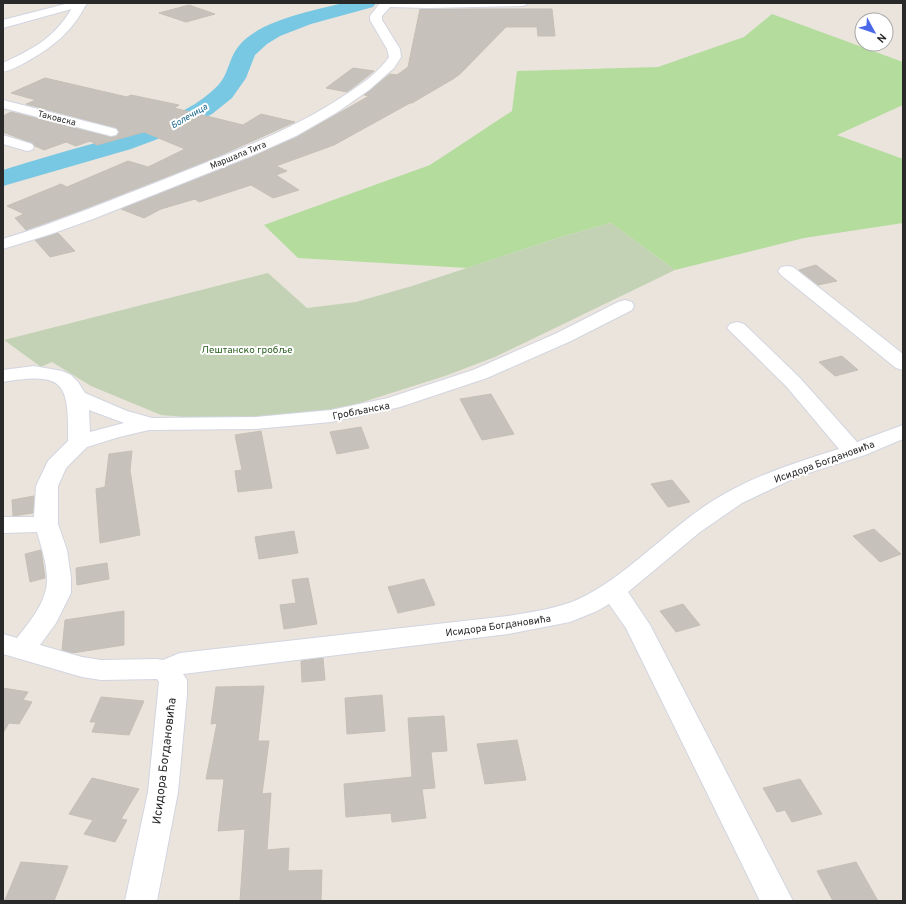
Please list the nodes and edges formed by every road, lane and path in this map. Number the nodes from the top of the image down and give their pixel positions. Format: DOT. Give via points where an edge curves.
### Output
graph roads {
  1 [pos="81,3"];
  2 [pos="386,3"];
  3 [pos="522,3"];
  4 [pos="3,24"];
  5 [pos="3,68"];
  6 [pos="3,104"];
  7 [pos="111,132"];
  8 [pos="3,139"];
  9 [pos="27,147"];
  10 [pos="3,244"];
  11 [pos="787,271"];
  12 [pos="625,306"];
  13 [pos="737,328"];
  14 [pos="903,364"];
  15 [pos="3,376"];
  16 [pos="76,397"];
  17 [pos="149,424"];
  18 [pos="899,437"];
  19 [pos="79,442"];
  20 [pos="853,451"];
  21 [pos="46,524"];
  22 [pos="3,525"];
  23 [pos="613,590"];
  24 [pos="13,647"];
  25 [pos="166,671"];
  26 [pos="140,901"];
  27 [pos="777,901"];
  1 -- 4 [label="street"];
  1 -- 5 [label="street" via="73,19 56,38"];
  2 -- 3 [label="street"];
  2 -- 10 [label="street, Маршала Тита" via="376,16 376,20 394,51 392,63 379,77 315,119 290,133 232,158 65,224"];
  6 -- 7 [label="street, Таковска"];
  8 -- 9 [label="street"];
  11 -- 14 [label="street"];
  12 -- 17 [label="street, Гробљанска" via="564,337 480,374 393,403 330,416 256,423"];
  13 -- 20 [label="street" via="793,382"];
  15 -- 16 [label="street" via="33,372 50,373 70,384"];
  16 -- 17 [label="street"];
  16 -- 19 [label="street"];
  17 -- 19 [label="street, Гробљанска"];
  18 -- 20 [label="street, Исидора Богдановића"];
  19 -- 21 [label="street, Гробљанска" via="56,466 47,486"];
  20 -- 23 [label="street, Исидора Богдановића" via="791,471 734,498 692,527"];
  21 -- 22 [label="street"];
  21 -- 24 [label="street" via="55,550 59,578 58,593 43,624"];
  23 -- 25 [label="street, Исидора Богдановића" via="588,605 561,616 508,625 180,663"];
  23 -- 27 [label="street" via="637,625"];
  24 -- 25 [label="street" via="101,670"];
  25 -- 26 [label="street, Исидора Богдановића" via="173,680 173,695 163,792"];
}
